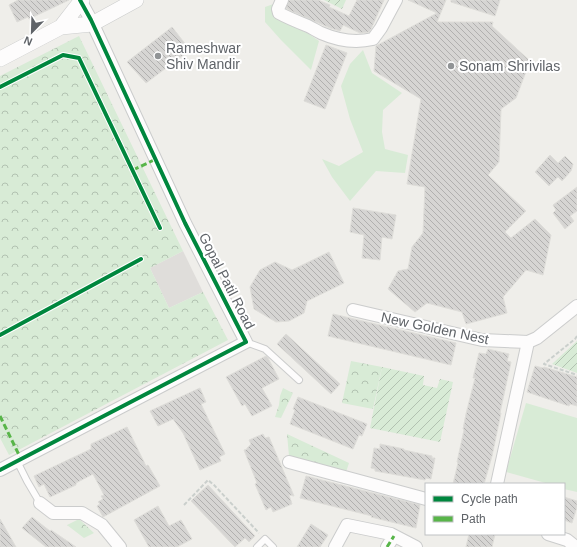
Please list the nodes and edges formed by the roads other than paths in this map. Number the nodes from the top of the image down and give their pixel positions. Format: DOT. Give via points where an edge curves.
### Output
graph roads {
  1 [pos="81,0"];
  2 [pos="136,0"];
  3 [pos="282,0"];
  4 [pos="396,0"];
  5 [pos="92,24"];
  6 [pos="61,27"];
  7 [pos="0,59"];
  8 [pos="577,306"];
  9 [pos="353,310"];
  10 [pos="246,342"];
  11 [pos="528,342"];
  12 [pos="299,380"];
  13 [pos="17,461"];
  14 [pos="289,462"];
  15 [pos="0,470"];
  16 [pos="497,483"];
  17 [pos="425,498"];
  18 [pos="40,503"];
  19 [pos="551,535"];
  20 [pos="394,536"];
  21 [pos="120,547"];
  22 [pos="257,547"];
  23 [pos="273,547"];
  24 [pos="335,547"];
  25 [pos="387,547"];
  26 [pos="416,547"];
  27 [pos="576,547"];
  1 -- 5 [label="street, Gopal Patil Road"];
  1 -- 6 [label="street"];
  2 -- 5 [label="street"];
  3 -- 4 [label="street" via="278,9 279,13 286,17 338,39 363,41 373,39 382,28"];
  5 -- 6 [label="street"];
  5 -- 10 [label="street, Gopal Patil Road" via="185,223"];
  6 -- 7 [label="street"];
  8 -- 11 [label="street" via="537,338"];
  9 -- 11 [label="street, New Golden Nest" via="482,340"];
  10 -- 12 [label="lane" via="265,348"];
  10 -- 13 [label="street, Gopal Patil Road"];
  11 -- 16 [label="street"];
  13 -- 15 [label="street, Gopal Patil Road"];
  13 -- 18 [label="lane"];
  14 -- 17 [label="street"];
  18 -- 21 [label="street" via="53,513 82,513 102,525"];
  19 -- 27 [label="street" via="567,540"];
  20 -- 24 [label="street" via="347,525"];
  20 -- 25 [label="street"];
  20 -- 26 [label="street"];
  22 -- 23 [label="lane" via="265,539"];
}
